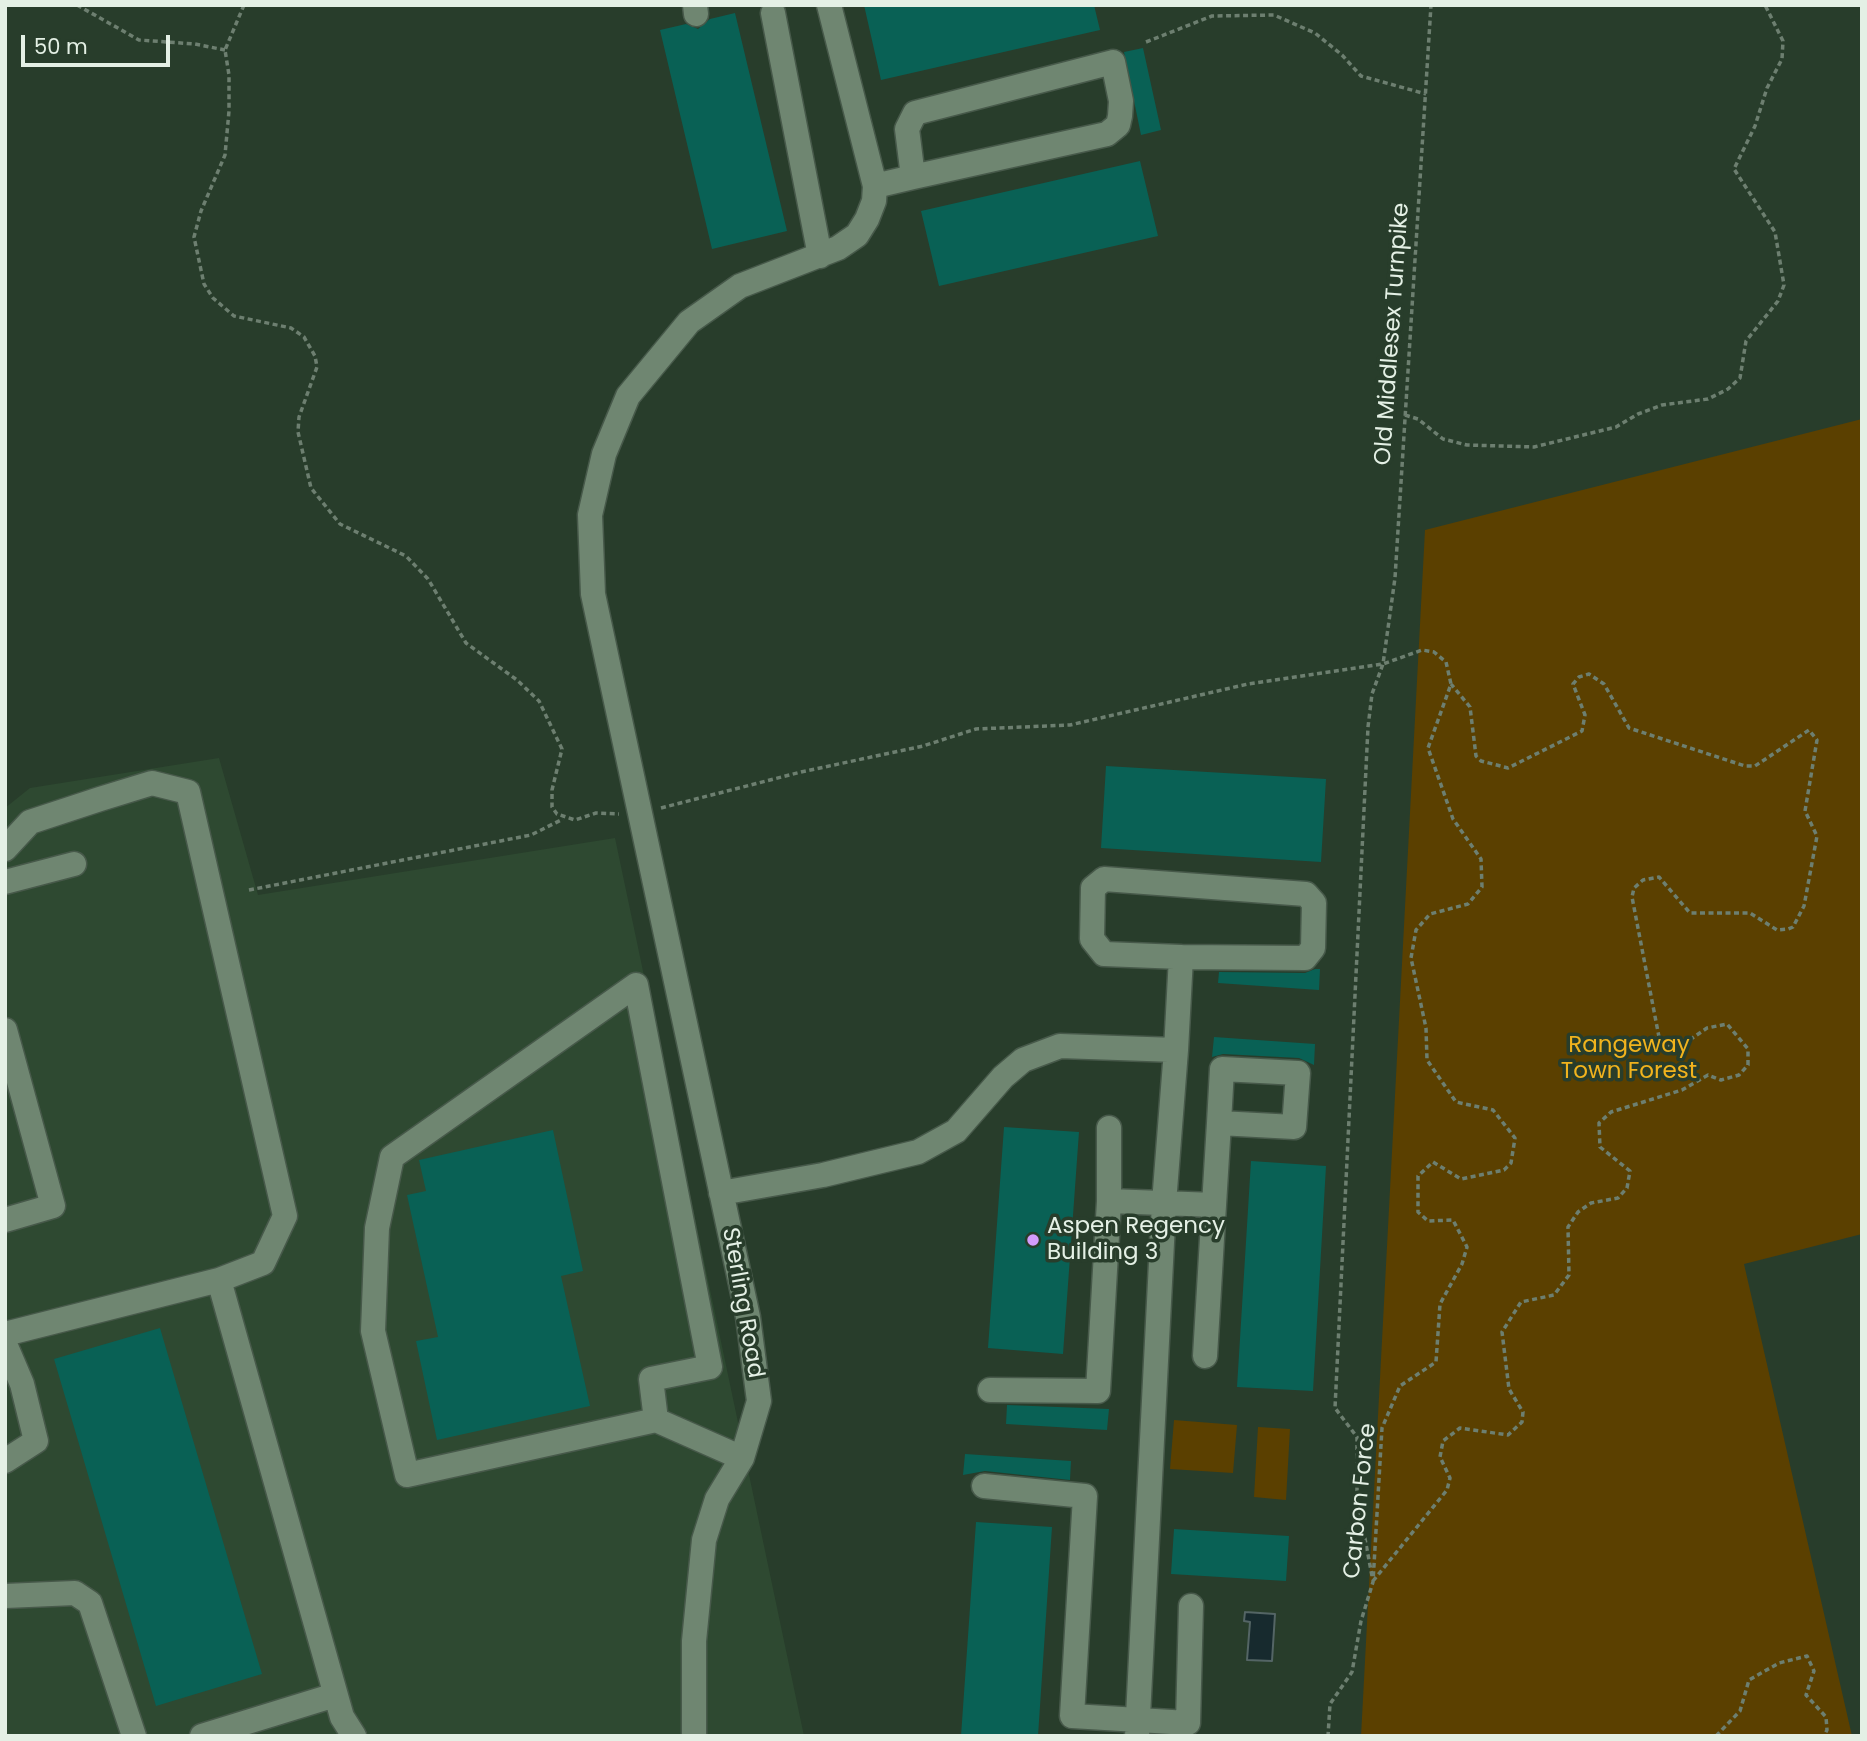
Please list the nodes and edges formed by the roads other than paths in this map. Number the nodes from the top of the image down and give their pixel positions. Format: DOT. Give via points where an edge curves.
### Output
graph roads {
  1 [pos="830,5"];
  2 [pos="773,13"];
  3 [pos="913,177"];
  4 [pos="875,186"];
  5 [pos="820,256"];
  6 [pos="5,849"];
  7 [pos="74,864"];
  8 [pos="5,881"];
  9 [pos="1181,957"];
  10 [pos="5,1030"];
  11 [pos="1176,1049"];
  12 [pos="1219,1123"];
  13 [pos="1110,1128"];
  14 [pos="721,1193"];
  15 [pos="1109,1201"];
  16 [pos="1164,1203"];
  17 [pos="1214,1205"];
  18 [pos="5,1220"];
  19 [pos="219,1280"];
  20 [pos="5,1334"];
  21 [pos="5,1345"];
  22 [pos="1205,1356"];
  23 [pos="990,1390"];
  24 [pos="656,1420"];
  25 [pos="742,1458"];
  26 [pos="5,1461"];
  27 [pos="984,1486"];
  28 [pos="5,1596"];
  29 [pos="1191,1606"];
  30 [pos="335,1695"];
  31 [pos="1071,1726"];
  32 [pos="1138,1728"];
  33 [pos="134,1736"];
  34 [pos="202,1736"];
  35 [pos="354,1736"];
  36 [pos="694,1736"];
  1 -- 4 [label="street"];
  2 -- 5 [label="street"];
  3 -- 3 [label="street" via="1107,134 1118,125 1120,116 1112,62 915,113 906,129"];
  3 -- 4 [label="street"];
  4 -- 5 [label="street, Sterling Road" via="874,201 857,234"];
  5 -- 14 [label="street, Sterling Road" via="740,286 689,322 628,396 604,453 590,515 593,594"];
  6 -- 19 [label="street" via="30,822 100,799 152,783 188,792 285,1216 263,1263"];
  7 -- 8 [label="street"];
  9 -- 9 [label="street" via="1104,954 1092,939 1093,888 1104,879 1306,894 1314,903 1313,948 1305,958"];
  9 -- 11 [label="street"];
  10 -- 18 [label="street" via="53,1206"];
  11 -- 14 [label="street" via="1060,1046 1023,1060 956,1131 918,1152"];
  11 -- 16 [label="street"];
  12 -- 17 [label="street"];
  13 -- 15 [label="street"];
  14 -- 25 [label="street, Sterling Road" via="748,1317 759,1401"];
  15 -- 16 [label="street"];
  15 -- 23 [label="street" via="1098,1391"];
  16 -- 17 [label="street"];
  16 -- 32 [label="street"];
  17 -- 22 [label="street"];
  19 -- 20 [label="street"];
  19 -- 30 [label="street"];
  21 -- 26 [label="street" via="22,1384 36,1441"];
  24 -- 24 [label="street" via="407,1475 373,1331 377,1228 392,1157 636,985 710,1367 651,1379"];
  24 -- 25 [label="street"];
  25 -- 36 [label="street, Sterling Road" via="717,1499 704,1540 694,1641"];
  27 -- 31 [label="street" via="1084,1496"];
  28 -- 33 [label="street" via="75,1593 90,1603"];
  29 -- 32 [label="street" via="1188,1723"];
  30 -- 34 [label="street"];
  30 -- 35 [label="street"];
  31 -- 32 [label="street"];
}
